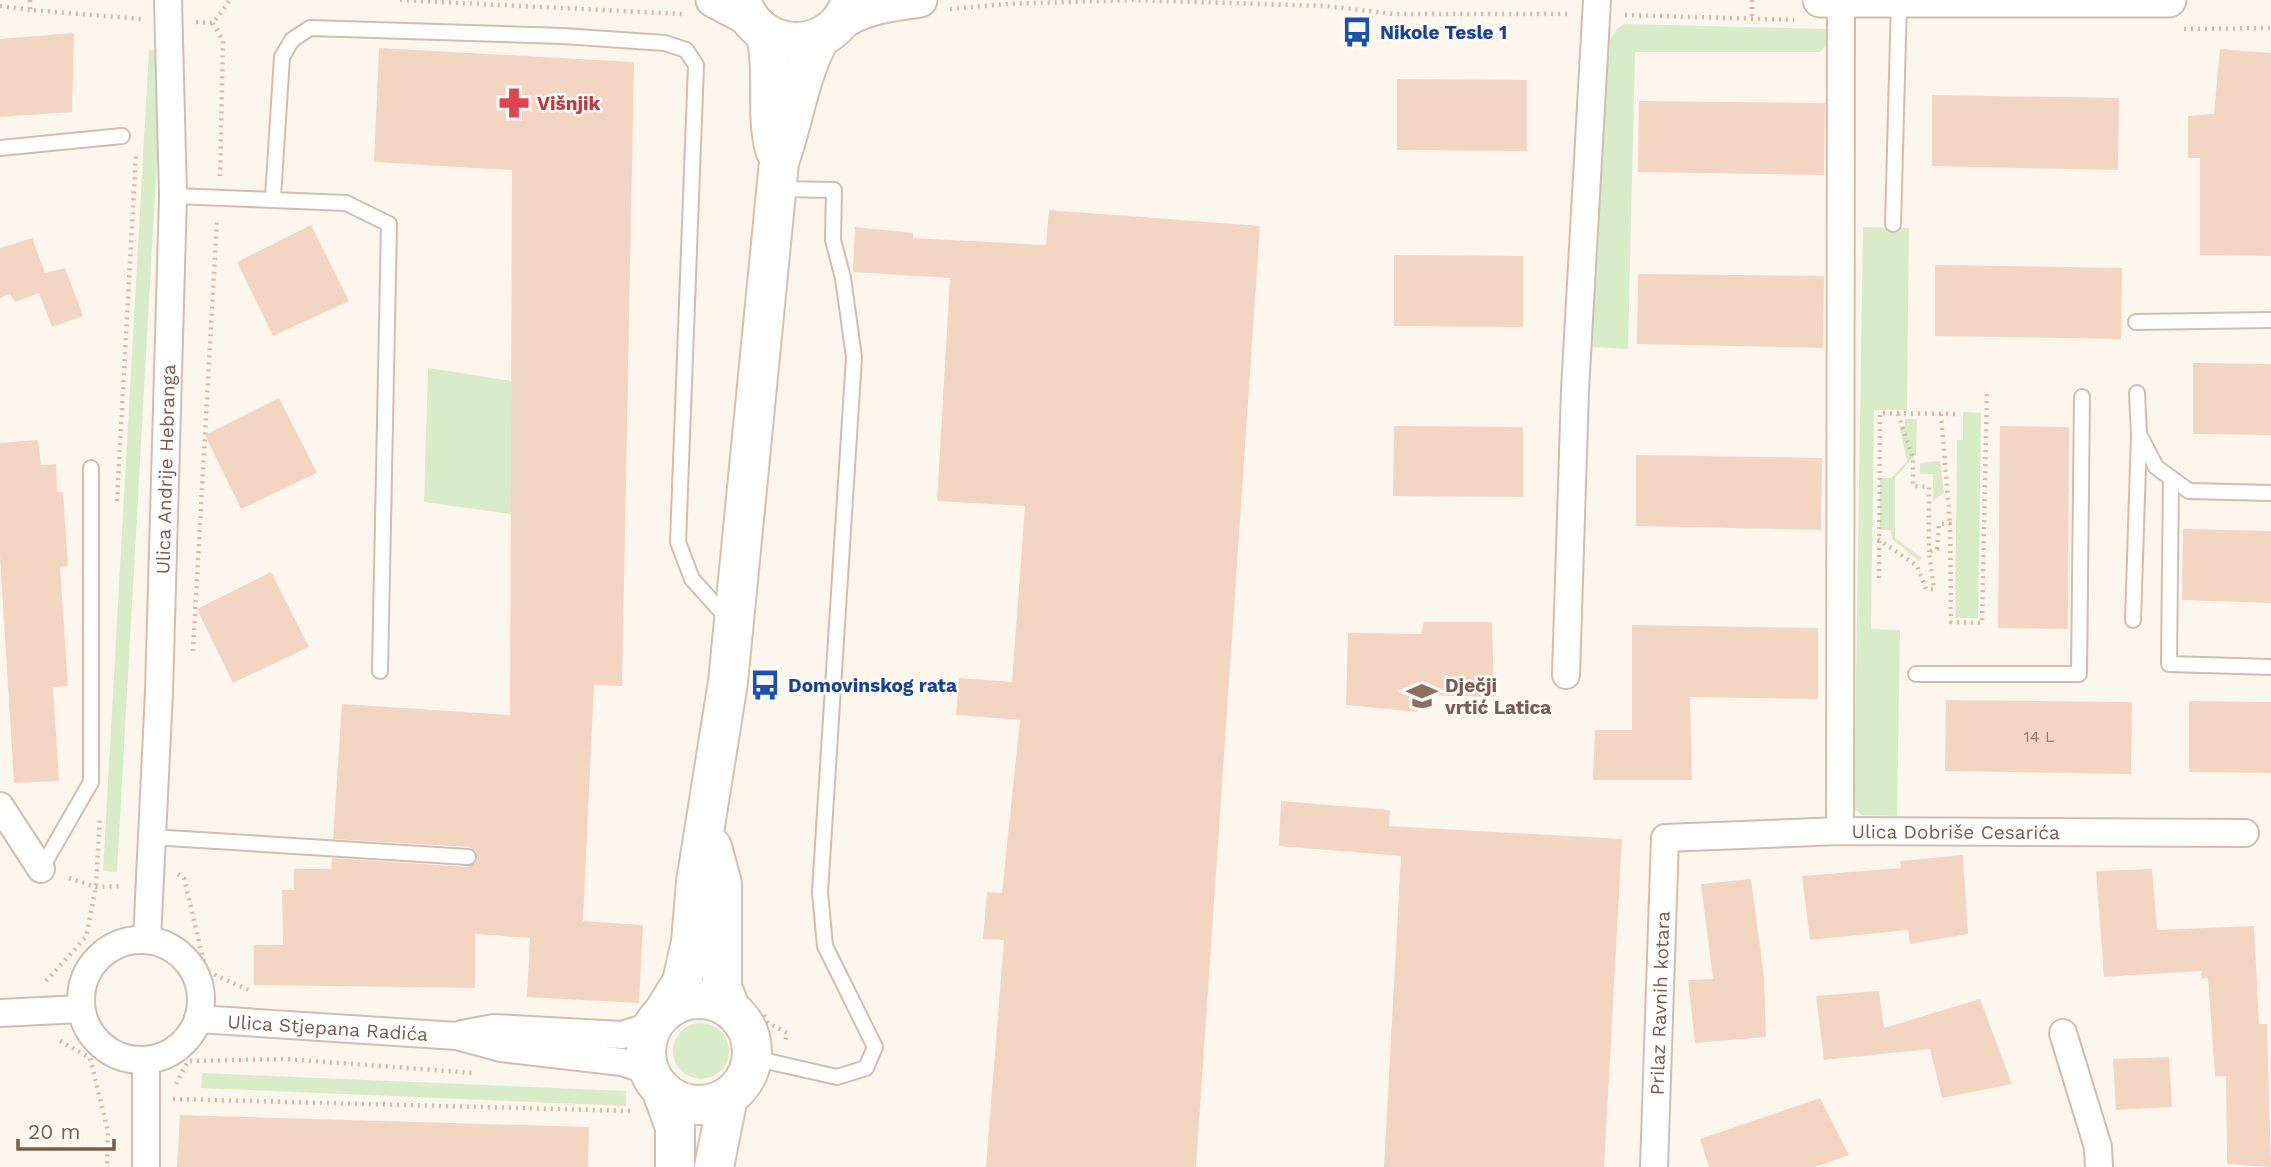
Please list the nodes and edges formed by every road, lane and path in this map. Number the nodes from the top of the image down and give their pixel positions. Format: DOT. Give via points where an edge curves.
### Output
graph roads {
  1 [pos="30,0"];
  2 [pos="230,0"];
  3 [pos="400,0"];
  4 [pos="713,0"];
  5 [pos="1752,0"];
  6 [pos="2169,0"];
  7 [pos="1830,1"];
  8 [pos="1899,1"];
  9 [pos="934,5"];
  10 [pos="0,6"];
  11 [pos="1597,7"];
  12 [pos="30,10"];
  13 [pos="168,10"];
  14 [pos="682,14"];
  15 [pos="752,18"];
  16 [pos="836,21"];
  17 [pos="214,23"];
  18 [pos="121,136"];
  19 [pos="0,148"];
  20 [pos="778,175"];
  21 [pos="173,195"];
  22 [pos="220,197"];
  23 [pos="273,197"];
  24 [pos="1893,224"];
  25 [pos="2271,320"];
  26 [pos="2136,322"];
  27 [pos="1987,393"];
  28 [pos="2137,393"];
  29 [pos="2082,397"];
  30 [pos="1898,414"];
  31 [pos="1941,414"];
  32 [pos="1956,414"];
  33 [pos="2139,434"];
  34 [pos="91,468"];
  35 [pos="2171,478"];
  36 [pos="2271,492"];
  37 [pos="1950,524"];
  38 [pos="1878,539"];
  39 [pos="1929,552"];
  40 [pos="1880,578"];
  41 [pos="2133,620"];
  42 [pos="732,623"];
  43 [pos="192,660"];
  44 [pos="2271,667"];
  45 [pos="380,671"];
  46 [pos="1916,674"];
  47 [pos="1566,675"];
  48 [pos="0,806"];
  49 [pos="706,825"];
  50 [pos="1840,831"];
  51 [pos="2245,833"];
  52 [pos="152,837"];
  53 [pos="1665,838"];
  54 [pos="468,857"];
  55 [pos="41,869"];
  56 [pos="175,872"];
  57 [pos="96,887"];
  58 [pos="147,940"];
  59 [pos="34,983"];
  60 [pos="257,994"];
  61 [pos="730,1008"];
  62 [pos="80,1009"];
  63 [pos="0,1013"];
  64 [pos="658,1018"];
  65 [pos="198,1019"];
  66 [pos="2063,1033"];
  67 [pos="457,1035"];
  68 [pos="49,1041"];
  69 [pos="753,1058"];
  70 [pos="146,1061"];
  71 [pos="480,1074"];
  72 [pos="649,1087"];
  73 [pos="728,1097"];
  74 [pos="169,1098"];
  75 [pos="168,1110"];
  76 [pos="107,1167"];
  77 [pos="146,1167"];
  78 [pos="675,1167"];
  79 [pos="714,1167"];
  80 [pos="1654,1167"];
  81 [pos="2099,1167"];
  1 -- 12 [label="path"];
  2 -- 17 [label="path"];
  3 -- 14 [label="path"];
  4 -- 15 [label="street"];
  5 -- 11 [label="path" via="1752,20"];
  6 -- 8 [label="street"];
  7 -- 8 [label="street"];
  7 -- 50 [label="street"];
  8 -- 24 [label="lane"];
  9 -- 11 [label="path" via="1132,0 1326,6 1395,14"];
  9 -- 16 [label="street" via="877,5"];
  10 -- 12 [label="path"];
  11 -- 47 [label="street" via="1574,390"];
  12 -- 13 [label="path"];
  13 -- 17 [label="path"];
  13 -- 21 [label="street, Ulica Andrije Hebranga"];
  15 -- 16 [label="main road" via="785,42 803,43"];
  15 -- 20 [label="main road" via="772,80 772,138"];
  16 -- 20 [label="main road" via="807,60"];
  17 -- 22 [label="path" via="223,40"];
  18 -- 19 [label="lane"];
  20 -- 42 [label="main road"];
  20 -- 69 [label="lane" via="834,190 833,240 854,357 820,892 825,946 876,1047 866,1068 837,1077"];
  21 -- 22 [label="lane"];
  21 -- 52 [label="street, Ulica Andrije Hebranga"];
  22 -- 23 [label="lane"];
  22 -- 43 [label="path"];
  23 -- 42 [label="lane" via="282,57 292,40 310,28 563,36 665,43 686,50 696,65 678,542 692,579"];
  23 -- 45 [label="lane" via="346,203 389,224"];
  25 -- 26 [label="lane"];
  27 -- 37 [label="path" via="1982,623 1951,622"];
  28 -- 33 [label="lane"];
  29 -- 46 [label="lane" via="2080,674"];
  30 -- 31 [label="path"];
  30 -- 38 [label="path" via="1880,413"];
  30 -- 39 [label="path" via="1913,458 1913,486 1929,487"];
  31 -- 32 [label="path"];
  31 -- 37 [label="path"];
  33 -- 35 [label="lane" via="2156,467"];
  33 -- 41 [label="lane"];
  34 -- 55 [label="lane" via="91,782"];
  35 -- 36 [label="lane" via="2189,491"];
  35 -- 44 [label="lane" via="2169,664"];
  37 -- 39 [label="path" via="1939,524 1937,549"];
  38 -- 39 [label="path" via="1917,566 1926,589 1934,589"];
  38 -- 40 [label="path"];
  42 -- 49 [label="main road" via="728,682"];
  48 -- 55 [label="street"];
  49 -- 61 [label="main road" via="722,884 722,987"];
  49 -- 64 [label="main road" via="682,982"];
  50 -- 51 [label="street, Ulica Dobriše Cesarića"];
  50 -- 53 [label="street, Ulica Dobriše Cesarića"];
  52 -- 54 [label="lane"];
  52 -- 58 [label="street, Ulica Andrije Hebranga"];
  53 -- 80 [label="street, Prilaz Ravnih kotara"];
  56 -- 60 [label="path" via="184,878 206,971"];
  57 -- 59 [label="path" via="86,937 46,981"];
  58 -- 62 [label="street" via="129,940 97,958 83,982"];
  58 -- 65 [label="street" via="180,954 191,967 199,984"];
  61 -- 64 [label="main road" via="696,998 679,1002"];
  61 -- 69 [label="main road" via="748,1030"];
  62 -- 63 [label="street"];
  62 -- 70 [label="street" via="86,1027 111,1053"];
  64 -- 67 [label="street, Ulica Stjepana Radića" via="622,1035 494,1027"];
  64 -- 72 [label="main road" via="647,1041"];
  65 -- 67 [label="street, Ulica Stjepana Radića"];
  65 -- 70 [label="street" via="178,1048"];
  66 -- 81 [label="street" via="2098,1147"];
  67 -- 72 [label="street, Ulica Stjepana Radića" via="500,1048 622,1062"];
  68 -- 76 [label="path" via="61,1041 90,1058 108,1131"];
  69 -- 73 [label="main road" via="740,1087"];
  70 -- 77 [label="street"];
  71 -- 74 [label="path" via="286,1059 188,1061"];
  72 -- 73 [label="main road" via="688,1104"];
  72 -- 74 [label="path" via="636,1111"];
  72 -- 78 [label="main road" via="675,1127"];
  73 -- 79 [label="main road"];
  74 -- 75 [label="path"];
}
